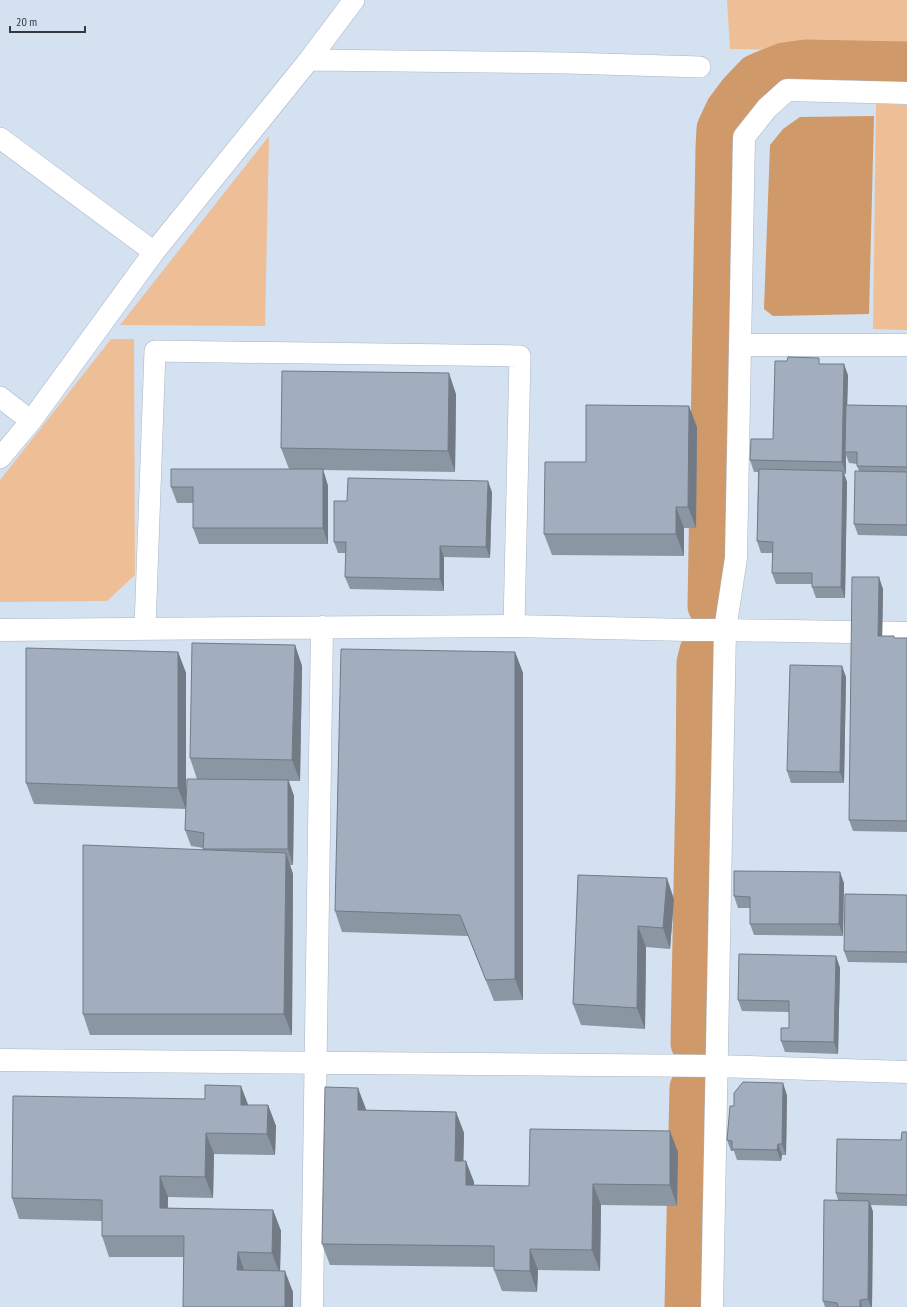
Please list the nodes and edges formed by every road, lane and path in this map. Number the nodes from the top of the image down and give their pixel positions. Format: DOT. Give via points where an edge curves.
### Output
graph roads {
  1 [pos="354,0"];
  2 [pos="310,60"];
  3 [pos="700,67"];
  4 [pos="907,92"];
  5 [pos="0,138"];
  6 [pos="154,252"];
  7 [pos="740,345"];
  8 [pos="907,345"];
  9 [pos="0,397"];
  10 [pos="31,421"];
  11 [pos="0,458"];
  12 [pos="514,626"];
  13 [pos="145,628"];
  14 [pos="322,628"];
  15 [pos="0,630"];
  16 [pos="725,630"];
  17 [pos="907,633"];
  18 [pos="0,1060"];
  19 [pos="317,1062"];
  20 [pos="716,1066"];
  21 [pos="907,1072"];
  22 [pos="312,1307"];
  23 [pos="712,1307"];
  1 -- 2 [label="street"];
  2 -- 3 [label="street"];
  2 -- 6 [label="street"];
  4 -- 7 [label="street" via="787,90 767,108 744,137"];
  5 -- 6 [label="street"];
  6 -- 10 [label="street"];
  7 -- 8 [label="street"];
  7 -- 16 [label="street" via="736,558"];
  9 -- 10 [label="street"];
  10 -- 11 [label="street"];
  12 -- 13 [label="street" via="520,356 155,351"];
  12 -- 14 [label="street"];
  12 -- 16 [label="street"];
  13 -- 14 [label="street"];
  13 -- 15 [label="street"];
  14 -- 19 [label="street"];
  16 -- 17 [label="street"];
  16 -- 20 [label="street"];
  18 -- 19 [label="street"];
  19 -- 20 [label="street"];
  19 -- 22 [label="street"];
  20 -- 21 [label="street"];
  20 -- 23 [label="street"];
}
